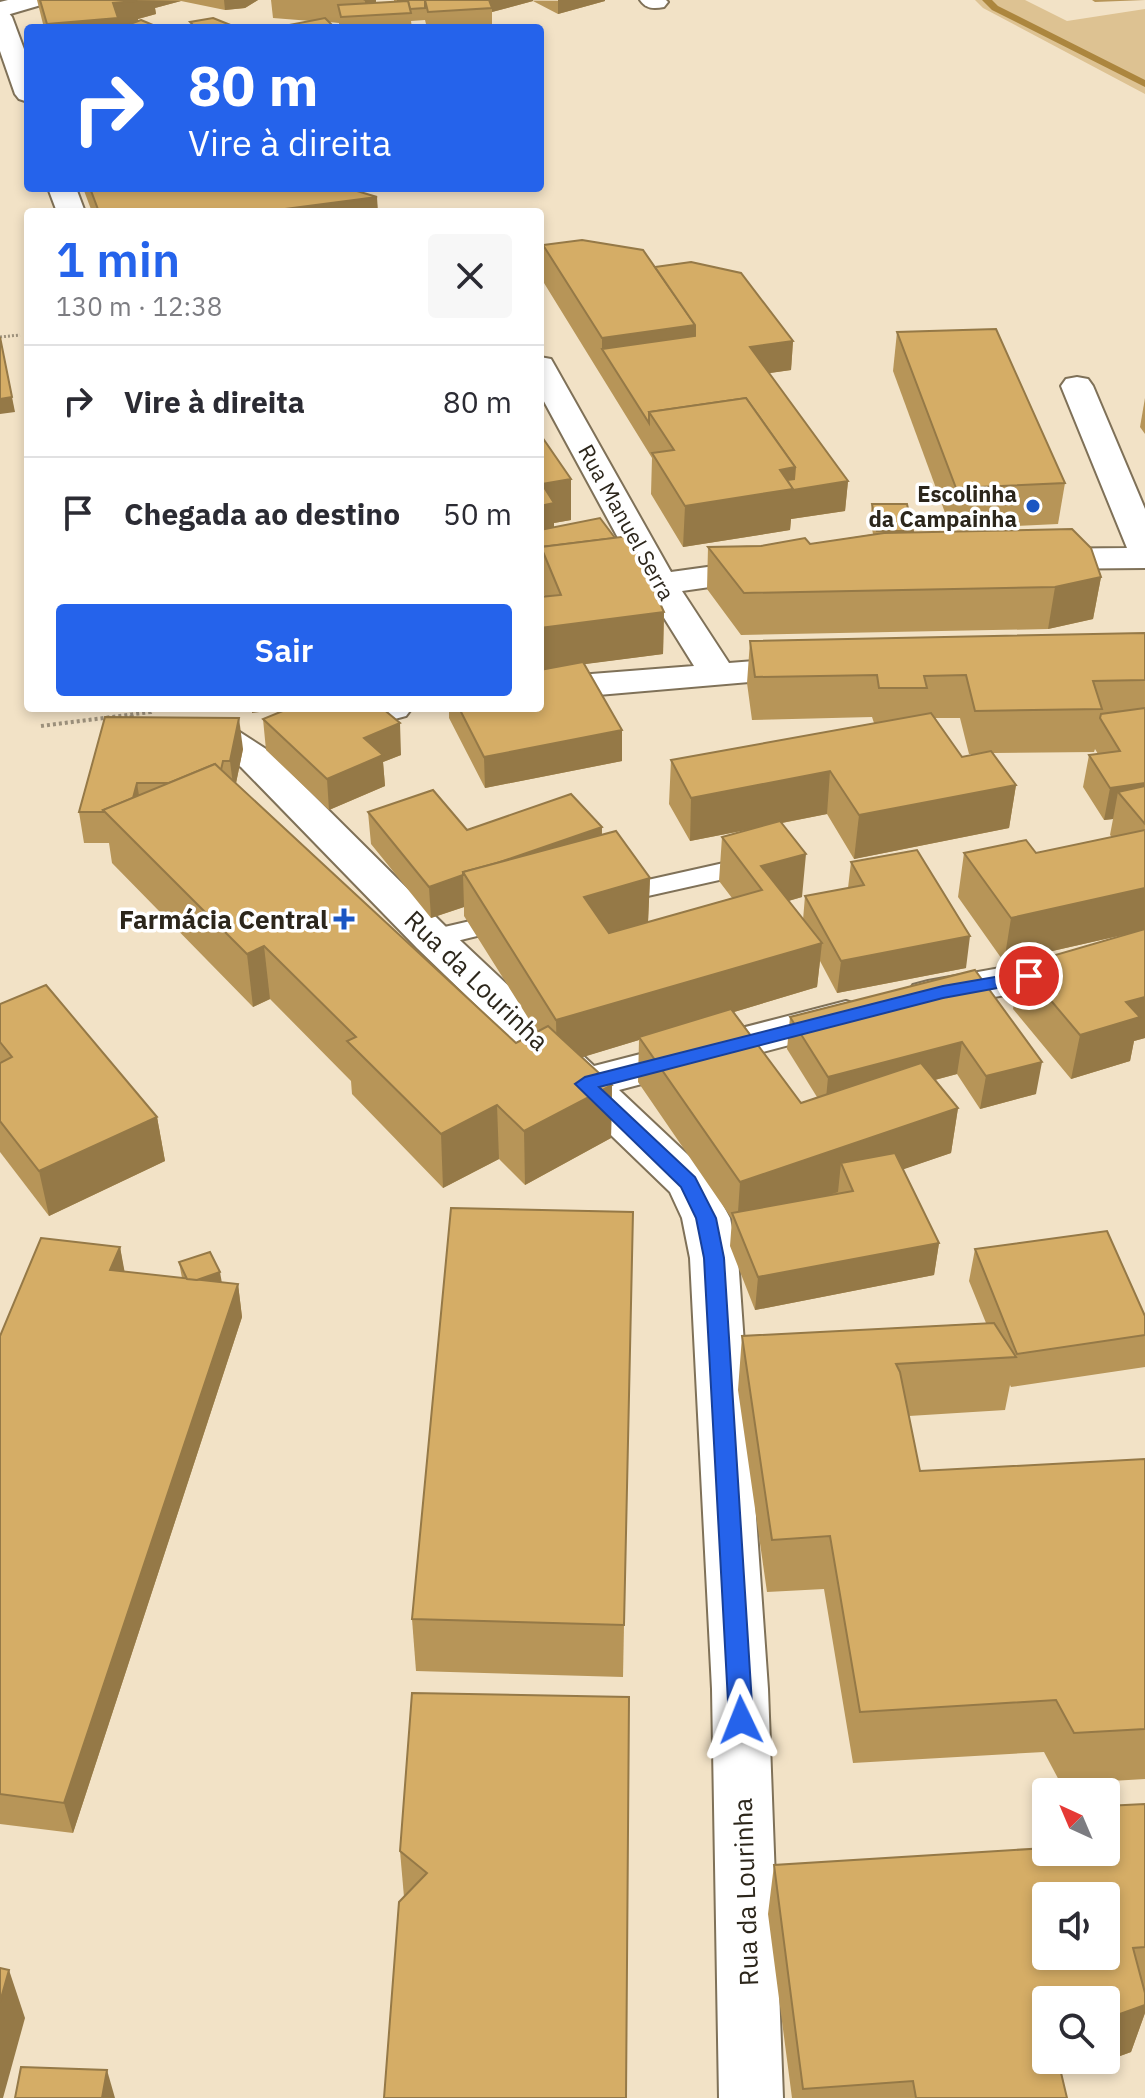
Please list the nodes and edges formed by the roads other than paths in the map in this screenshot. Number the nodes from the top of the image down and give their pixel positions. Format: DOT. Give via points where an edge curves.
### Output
graph roads {
  1 [pos="33,0"];
  2 [pos="0,10"];
  3 [pos="0,17"];
  4 [pos="24,83"];
  5 [pos="544,373"];
  6 [pos="1077,386"];
  7 [pos="1145,549"];
  8 [pos="1145,558"];
  9 [pos="1001,559"];
  10 [pos="795,565"];
  11 [pos="660,584"];
  12 [pos="836,666"];
  13 [pos="718,674"];
  14 [pos="544,689"];
  15 [pos="361,712"];
  16 [pos="250,726"];
  17 [pos="785,857"];
  18 [pos="586,903"];
  19 [pos="540,913"];
  20 [pos="432,938"];
  21 [pos="1145,956"];
  22 [pos="585,1084"];
  23 [pos="751,2098"];
  1 -- 2 [label="street"];
  3 -- 4 [label="street"];
  5 -- 11 [label="street, Rua Manuel Serra"];
  6 -- 7 [label="street"];
  8 -- 9 [label="street"];
  10 -- 11 [label="street"];
  11 -- 13 [label="street, Rua Manuel Serra"];
  12 -- 13 [label="street"];
  13 -- 14 [label="street"];
  15 -- 16 [label="street"];
  16 -- 20 [label="street, Rua da Lourinha" via="255,759"];
  17 -- 18 [label="lane"];
  19 -- 20 [label="lane"];
  20 -- 22 [label="street, Rua da Lourinha"];
  21 -- 22 [label="street" via="943,992"];
  22 -- 23 [label="street, Rua da Lourinha" via="688,1182 706,1218 714,1258 740,1689"];
}
